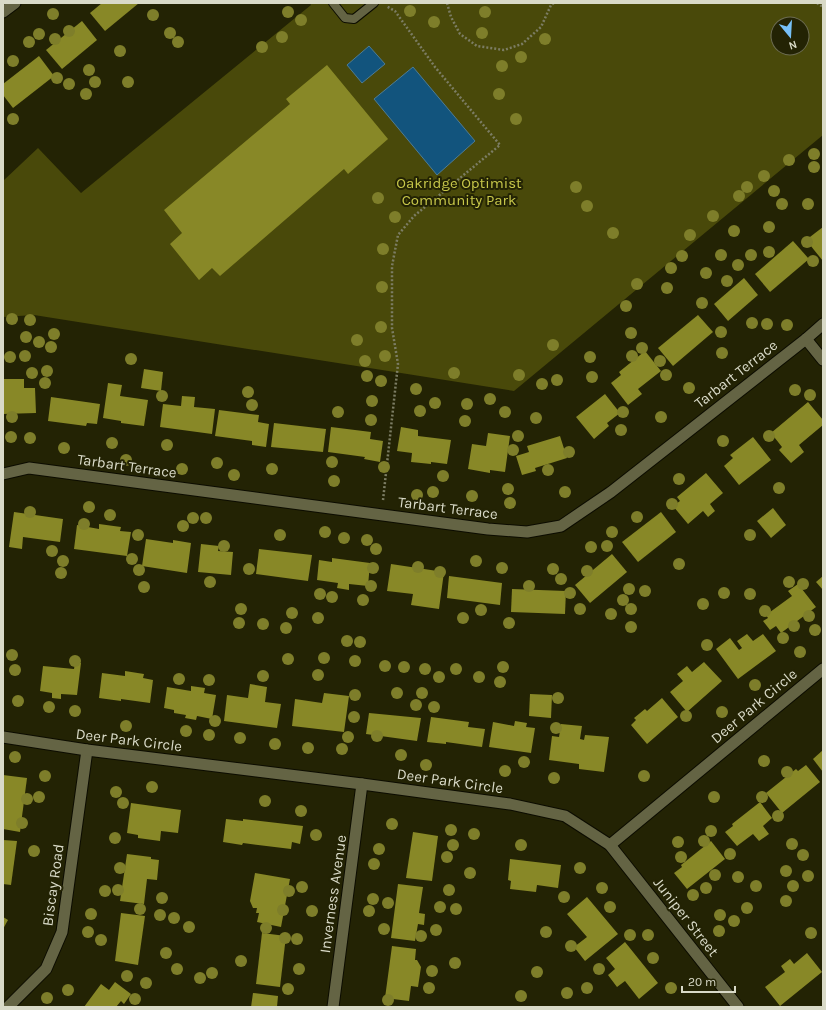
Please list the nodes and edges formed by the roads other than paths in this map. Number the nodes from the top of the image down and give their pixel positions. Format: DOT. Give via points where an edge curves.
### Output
graph roads {
  1 [pos="15,3"];
  2 [pos="333,3"];
  3 [pos="374,3"];
  4 [pos="3,12"];
  5 [pos="823,324"];
  6 [pos="806,339"];
  7 [pos="823,360"];
  8 [pos="3,474"];
  9 [pos="823,669"];
  10 [pos="3,737"];
  11 [pos="87,750"];
  12 [pos="362,784"];
  13 [pos="610,845"];
  14 [pos="8,1007"];
  15 [pos="333,1007"];
  16 [pos="738,1007"];
  1 -- 4 [label="street"];
  2 -- 3 [label="lane" via="344,18 354,19"];
  5 -- 6 [label="street, Tarbart Terrace"];
  6 -- 7 [label="street"];
  6 -- 8 [label="street, Tarbart Terrace" via="611,492 561,526 527,532 480,528 29,468"];
  9 -- 13 [label="street, Deer Park Circle"];
  10 -- 11 [label="street, Deer Park Circle"];
  11 -- 12 [label="street, Deer Park Circle"];
  11 -- 14 [label="street, Biscay Road" via="62,932 46,969"];
  12 -- 13 [label="street, Deer Park Circle" via="510,804 565,816"];
  12 -- 15 [label="street, Inverness Avenue"];
  13 -- 16 [label="street, Juniper Street"];
}
